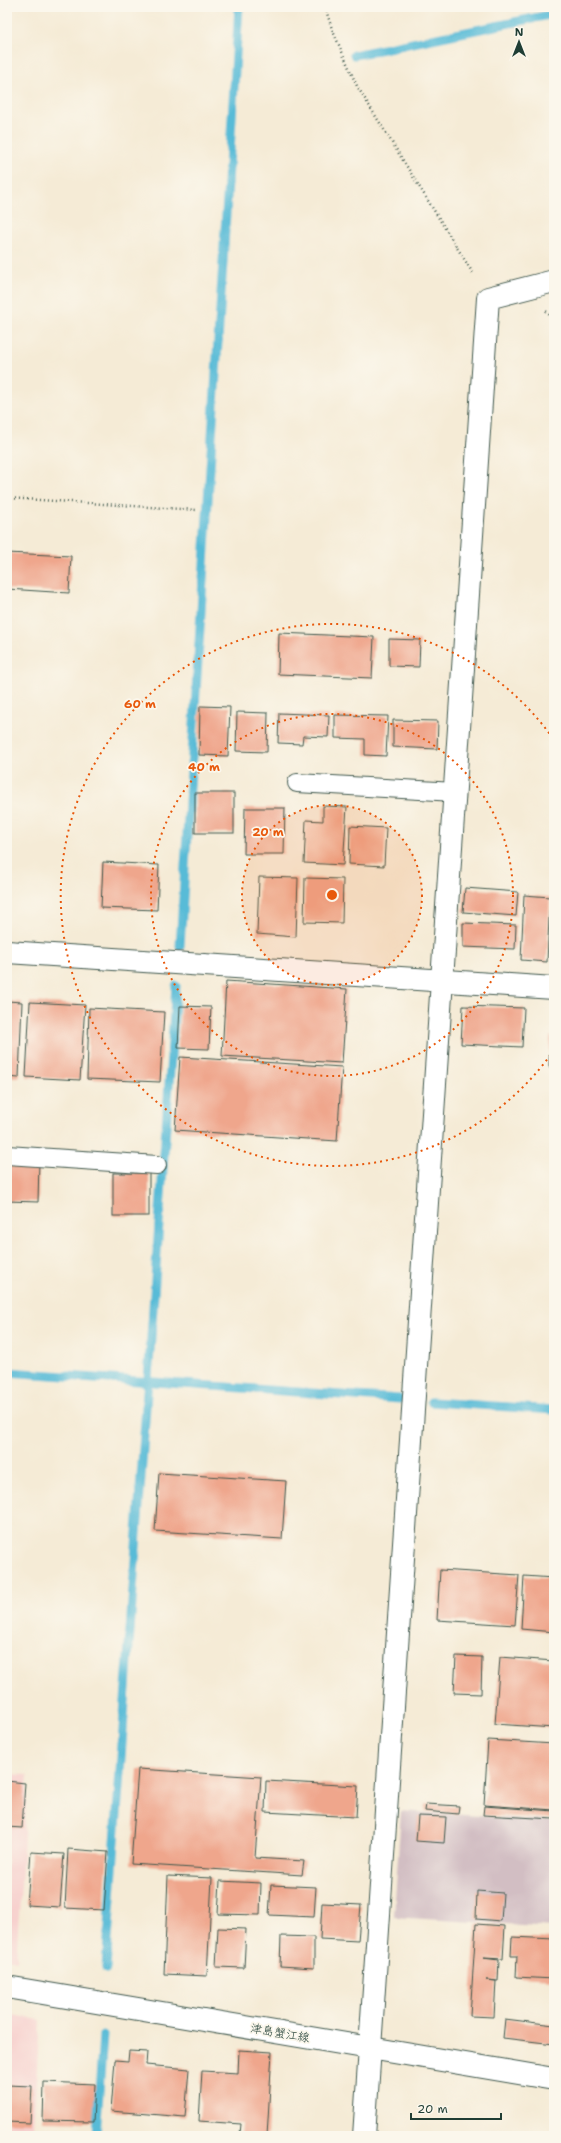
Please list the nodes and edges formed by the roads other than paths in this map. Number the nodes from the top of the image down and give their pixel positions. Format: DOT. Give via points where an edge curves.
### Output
graph roads {
  1 [pos="554,281"];
  2 [pos="297,783"];
  3 [pos="455,792"];
  4 [pos="7,952"];
  5 [pos="442,981"];
  6 [pos="554,988"];
  7 [pos="7,1155"];
  8 [pos="157,1165"];
  9 [pos="7,1987"];
  10 [pos="370,2048"];
  11 [pos="554,2079"];
  12 [pos="364,2136"];
  1 -- 3 [label="street" via="488,298"];
  2 -- 3 [label="lane"];
  3 -- 5 [label="street"];
  4 -- 5 [label="street"];
  5 -- 6 [label="street"];
  5 -- 10 [label="street"];
  7 -- 8 [label="lane"];
  9 -- 10 [label="street, 津島蟹江線"];
  10 -- 11 [label="street, 津島蟹江線"];
  10 -- 12 [label="street"];
}
